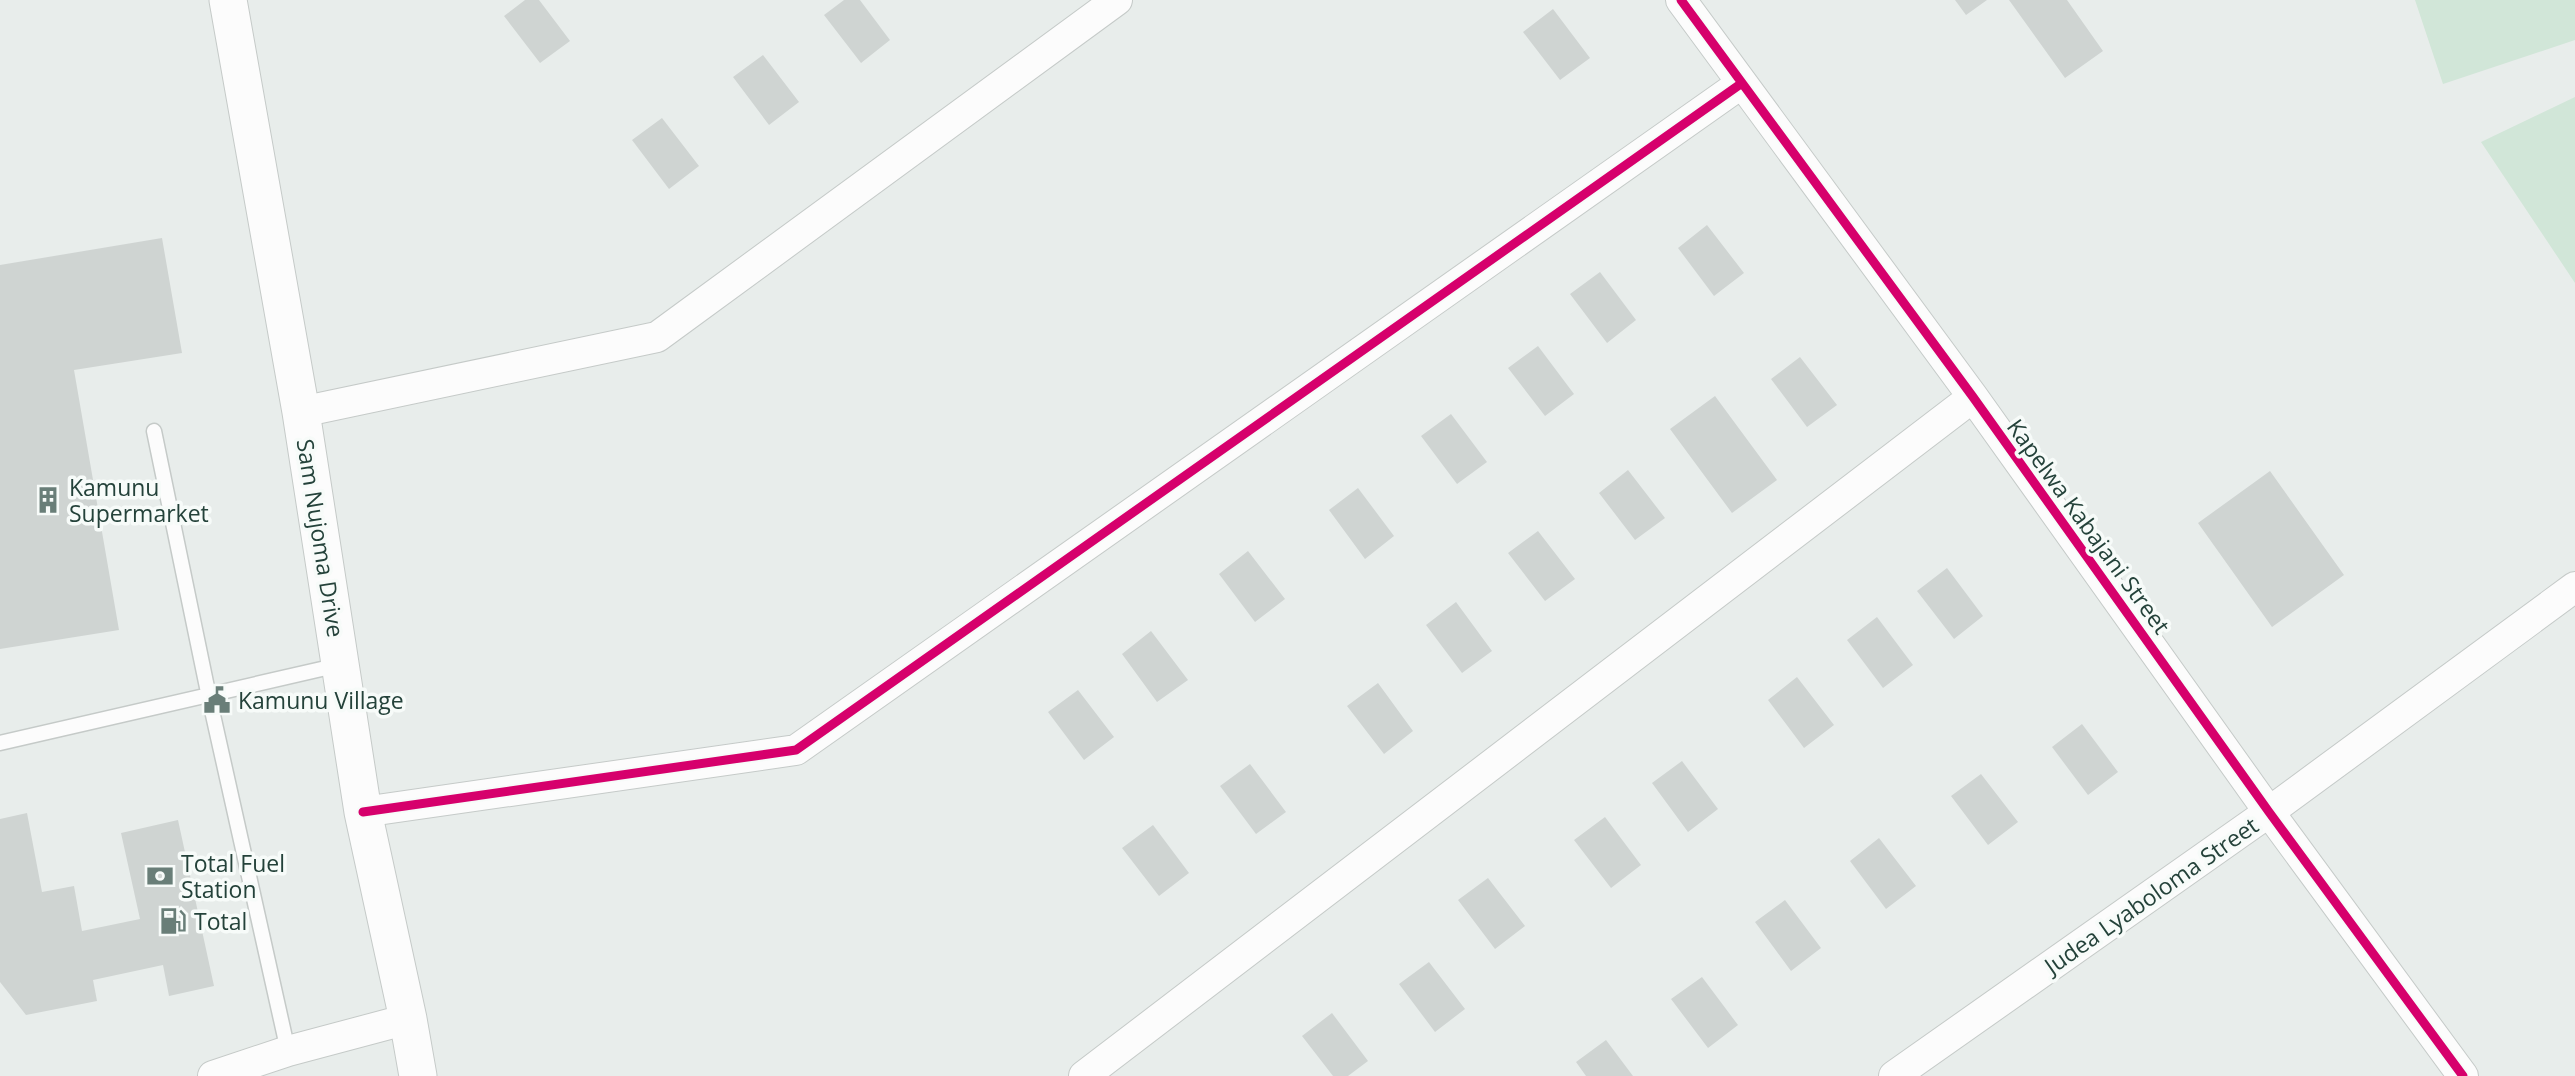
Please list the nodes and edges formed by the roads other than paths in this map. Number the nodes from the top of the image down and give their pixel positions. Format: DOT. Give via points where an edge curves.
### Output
graph roads {
  1 [pos="1117,0"];
  2 [pos="1681,0"];
  3 [pos="233,1"];
  4 [pos="1742,83"];
  5 [pos="1973,397"];
  6 [pos="301,412"];
  7 [pos="154,431"];
  8 [pos="2575,587"];
  9 [pos="341,665"];
  10 [pos="209,697"];
  11 [pos="0,743"];
  12 [pos="363,812"];
  13 [pos="2269,812"];
  14 [pos="408,1019"];
  15 [pos="288,1051"];
  16 [pos="213,1076"];
  17 [pos="418,1076"];
  18 [pos="1084,1076"];
  19 [pos="1894,1076"];
  20 [pos="2463,1076"];
  1 -- 6 [label="street" via="657,337"];
  2 -- 4 [label="street, Kapelwa Kabajani Street"];
  3 -- 6 [label="street, Sam Nujoma Drive"];
  4 -- 5 [label="street, Kapelwa Kabajani Street"];
  4 -- 12 [label="street" via="796,750"];
  5 -- 13 [label="street, Kapelwa Kabajani Street"];
  5 -- 18 [label="street"];
  6 -- 9 [label="street, Sam Nujoma Drive"];
  7 -- 10 [label="lane"];
  8 -- 13 [label="street, Judea Lyaboloma Street"];
  9 -- 10 [label="lane"];
  9 -- 12 [label="street, Sam Nujoma Drive"];
  10 -- 11 [label="lane"];
  10 -- 15 [label="lane"];
  12 -- 14 [label="street, Sam Nujoma Drive"];
  13 -- 19 [label="street, Judea Lyaboloma Street"];
  13 -- 20 [label="street, Kapelwa Kabajani Street"];
  14 -- 15 [label="street"];
  14 -- 17 [label="street, Sam Nujoma Drive"];
  15 -- 16 [label="street"];
}
